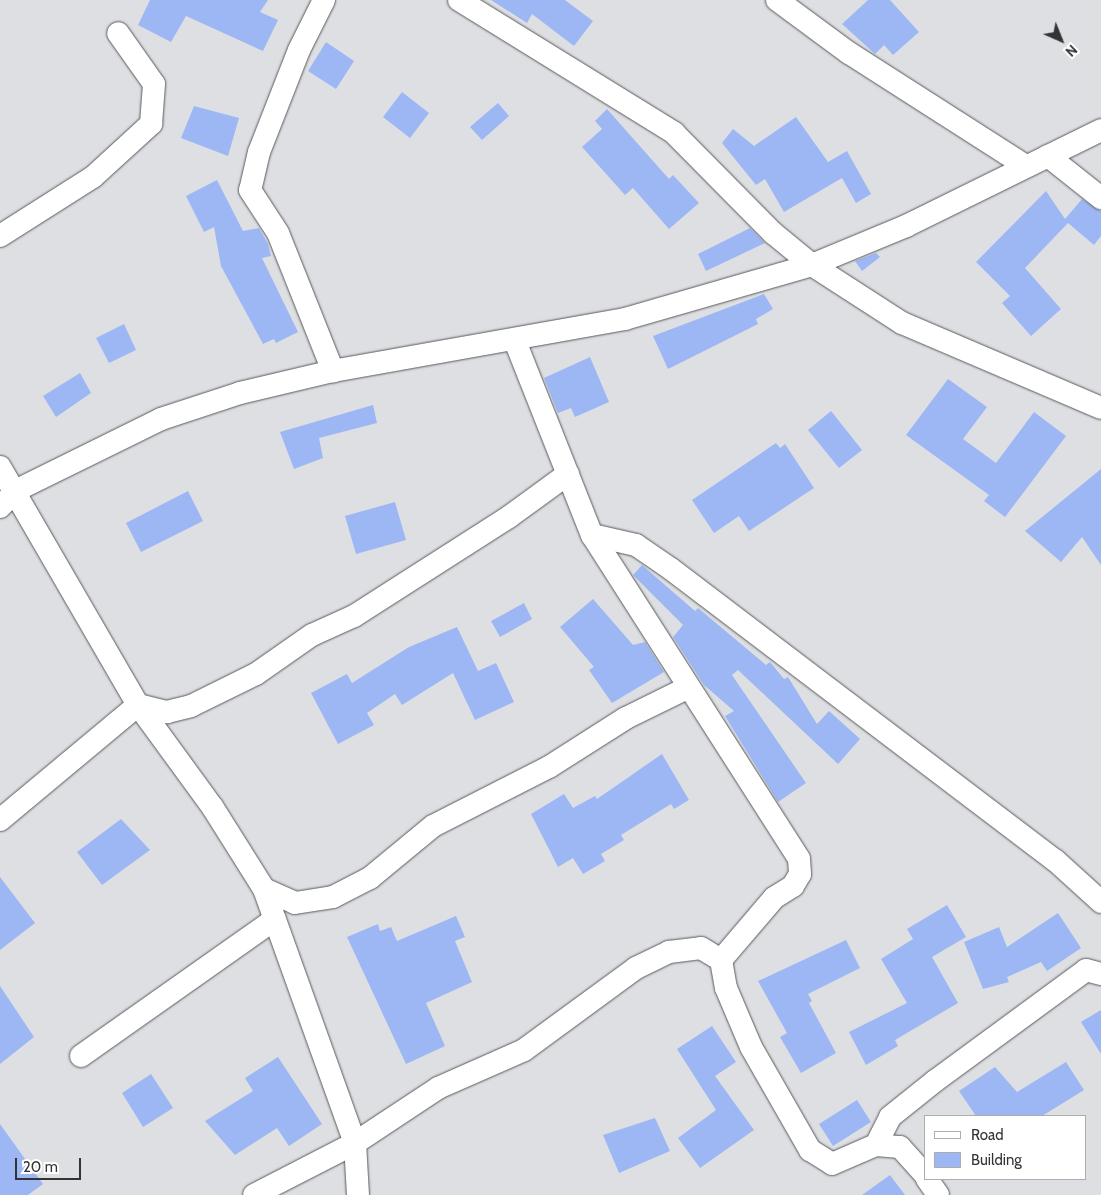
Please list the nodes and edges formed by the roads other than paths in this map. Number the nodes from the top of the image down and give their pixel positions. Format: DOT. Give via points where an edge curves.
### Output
graph roads {
  1 [pos="324,0"];
  2 [pos="777,0"];
  3 [pos="473,4"];
  4 [pos="118,34"];
  5 [pos="1101,130"];
  6 [pos="1048,156"];
  7 [pos="1024,165"];
  8 [pos="1101,198"];
  9 [pos="0,236"];
  10 [pos="812,265"];
  11 [pos="515,341"];
  12 [pos="333,372"];
  13 [pos="1101,408"];
  14 [pos="0,467"];
  15 [pos="568,474"];
  16 [pos="17,490"];
  17 [pos="0,507"];
  18 [pos="592,535"];
  19 [pos="689,687"];
  20 [pos="138,705"];
  21 [pos="0,820"];
  22 [pos="264,889"];
  23 [pos="1101,902"];
  24 [pos="275,919"];
  25 [pos="720,960"];
  26 [pos="1101,974"];
  27 [pos="81,1056"];
  28 [pos="355,1142"];
  29 [pos="876,1145"];
  30 [pos="924,1174"];
  31 [pos="928,1180"];
  32 [pos="254,1195"];
  33 [pos="358,1195"];
  34 [pos="938,1195"];
  1 -- 12 [label="street" via="299,50 259,152 250,190 278,233"];
  2 -- 7 [label="street" via="849,53"];
  3 -- 10 [label="street" via="674,133 773,233"];
  4 -- 9 [label="street" via="154,84 151,124 93,177"];
  5 -- 6 [label="street"];
  6 -- 7 [label="street"];
  6 -- 8 [label="street"];
  7 -- 10 [label="street" via="906,226"];
  10 -- 11 [label="street" via="625,319"];
  10 -- 13 [label="street" via="902,323"];
  11 -- 12 [label="street"];
  11 -- 15 [label="street"];
  12 -- 16 [label="street" via="240,393 161,419"];
  14 -- 16 [label="street"];
  15 -- 18 [label="street"];
  15 -- 20 [label="street" via="509,517 354,616 312,635 256,674 191,706 168,712"];
  16 -- 17 [label="street"];
  16 -- 20 [label="street"];
  18 -- 19 [label="street"];
  18 -- 23 [label="street" via="636,545 664,564 1056,862"];
  19 -- 22 [label="street" via="626,718 549,767 433,826 370,878 333,897 295,903"];
  19 -- 25 [label="street" via="799,859 800,874 793,886 774,898"];
  20 -- 21 [label="street"];
  20 -- 22 [label="street" via="213,808"];
  22 -- 24 [label="street"];
  24 -- 27 [label="street"];
  24 -- 28 [label="street"];
  25 -- 28 [label="street" via="701,948 669,952 636,968 524,1050 438,1088"];
  25 -- 29 [label="street" via="726,988 751,1047 810,1150 832,1164"];
  26 -- 29 [label="street" via="1086,970 934,1081 890,1117"];
  28 -- 32 [label="street"];
  28 -- 33 [label="street"];
  29 -- 30 [label="street" via="900,1148"];
  31 -- 34 [label="street"];
}
